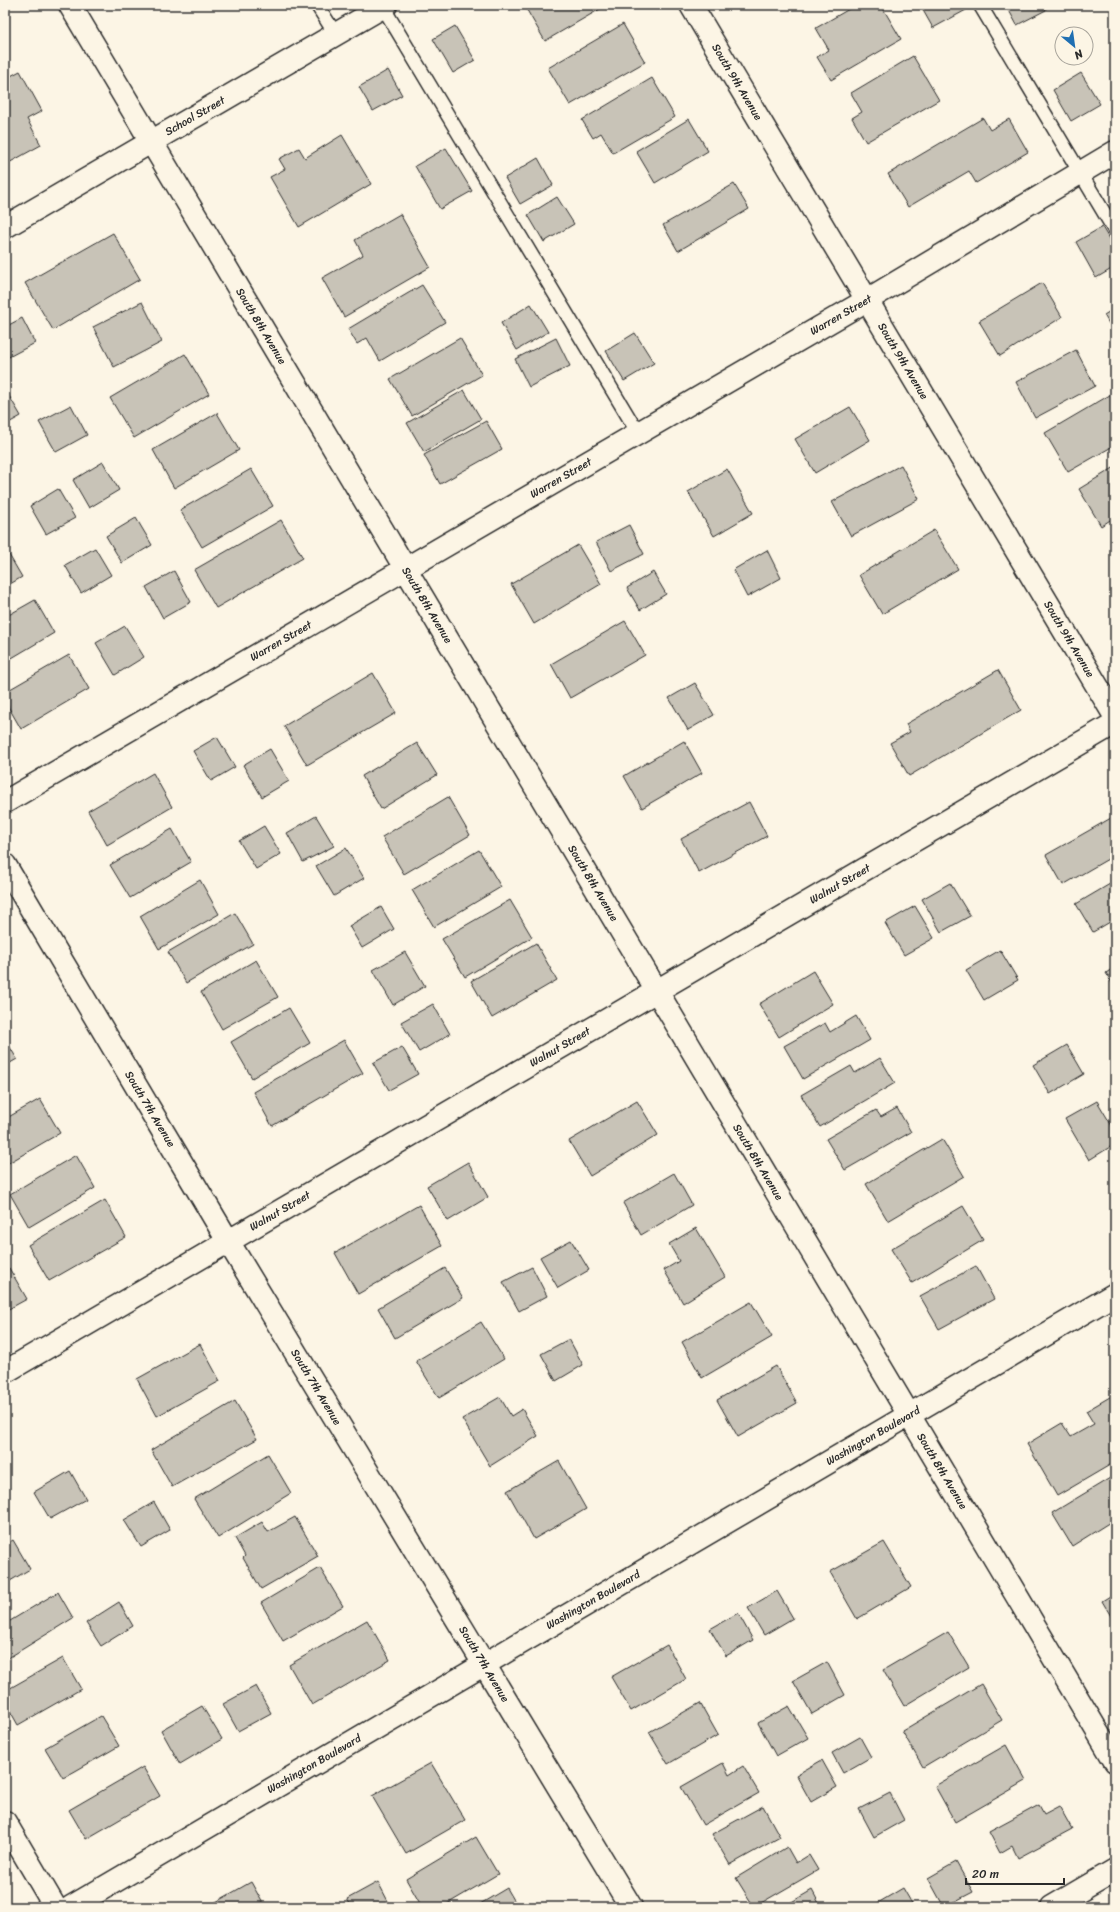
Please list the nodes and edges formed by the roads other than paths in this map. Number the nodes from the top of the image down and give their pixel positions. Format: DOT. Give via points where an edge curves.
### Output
graph roads {
  1 [pos="70,5"];
  2 [pos="317,5"];
  3 [pos="691,5"];
  4 [pos="980,5"];
  5 [pos="384,6"];
  6 [pos="336,35"];
  7 [pos="152,142"];
  8 [pos="1115,152"];
  9 [pos="1080,173"];
  10 [pos="5,227"];
  11 [pos="1115,232"];
  12 [pos="867,300"];
  13 [pos="638,433"];
  14 [pos="405,568"];
  15 [pos="1115,716"];
  16 [pos="1115,723"];
  17 [pos="5,802"];
  18 [pos="5,865"];
  19 [pos="657,991"];
  20 [pos="228,1241"];
  21 [pos="1115,1294"];
  22 [pos="5,1372"];
  23 [pos="909,1415"];
  24 [pos="484,1664"];
  25 [pos="1115,1761"];
  26 [pos="5,1822"];
  27 [pos="1115,1870"];
  28 [pos="55,1907"];
  29 [pos="71,1907"];
  30 [pos="631,1907"];
  31 [pos="1052,1907"];
  1 -- 7 [label="street, South 8th Avenue"];
  2 -- 6 [label="lane"];
  3 -- 12 [label="street, South 9th Avenue"];
  4 -- 9 [label="lane"];
  5 -- 6 [label="street, School Street"];
  5 -- 13 [label="lane"];
  6 -- 7 [label="street, School Street"];
  7 -- 10 [label="street, School Street"];
  7 -- 14 [label="street, South 8th Avenue"];
  8 -- 9 [label="street, Warren Street"];
  9 -- 11 [label="lane"];
  9 -- 12 [label="street, Warren Street"];
  12 -- 13 [label="street, Warren Street"];
  12 -- 15 [label="street, South 9th Avenue"];
  13 -- 14 [label="street, Warren Street"];
  14 -- 17 [label="street, Warren Street"];
  14 -- 19 [label="street, South 8th Avenue"];
  16 -- 19 [label="street, Walnut Street"];
  18 -- 20 [label="street, South 7th Avenue"];
  19 -- 20 [label="street, Walnut Street"];
  19 -- 23 [label="street, South 8th Avenue"];
  20 -- 22 [label="street, Walnut Street"];
  20 -- 24 [label="street, South 7th Avenue"];
  21 -- 23 [label="street, Washington Boulevard"];
  23 -- 24 [label="street, Washington Boulevard"];
  23 -- 25 [label="street, South 8th Avenue"];
  24 -- 29 [label="street, Washington Boulevard"];
  24 -- 30 [label="street, South 7th Avenue"];
  26 -- 28 [label="street"];
  27 -- 31 [label="street"];
}
